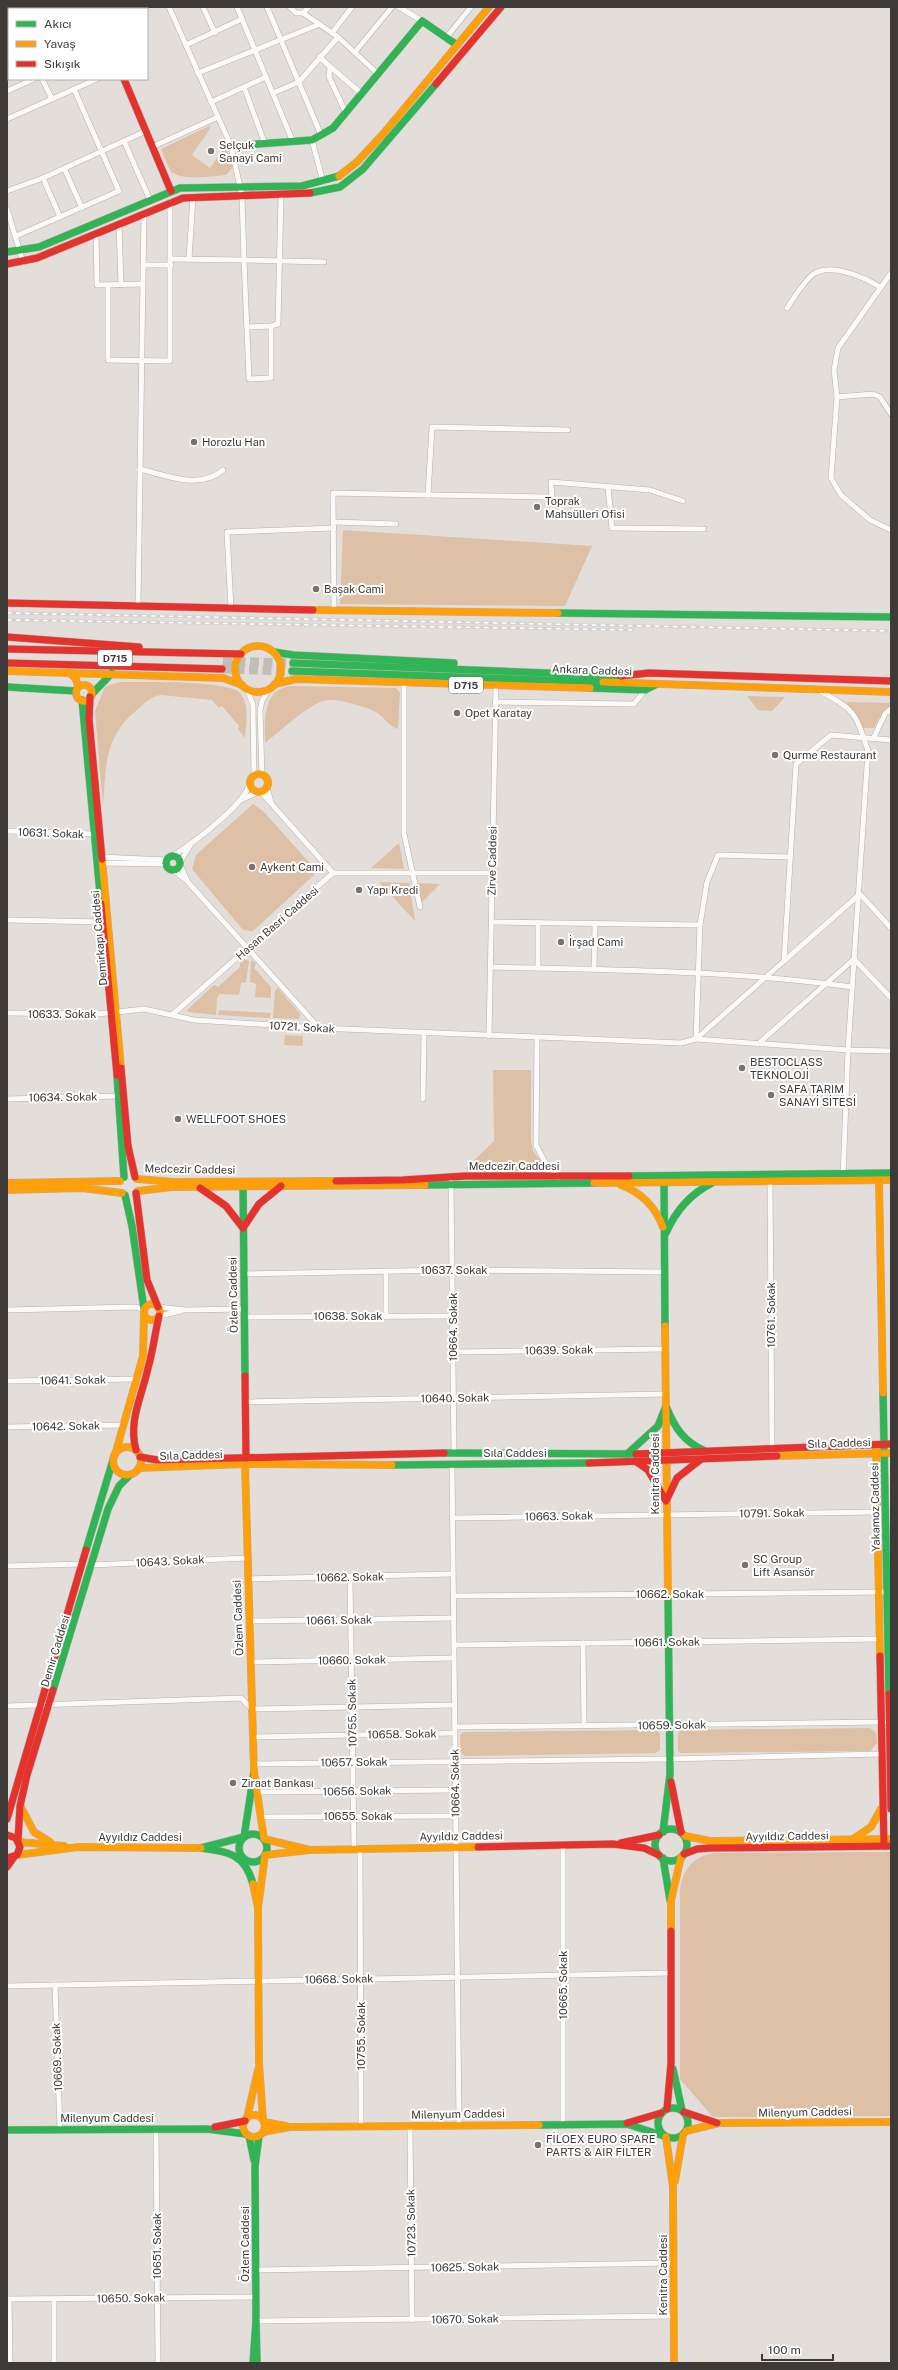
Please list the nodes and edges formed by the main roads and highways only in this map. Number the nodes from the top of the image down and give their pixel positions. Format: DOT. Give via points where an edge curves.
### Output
graph roads {
  1 [pos="488,7"];
  2 [pos="501,7"];
  3 [pos="457,45"];
  4 [pos="124,80"];
  5 [pos="231,146"];
  6 [pos="171,192"];
  7 [pos="7,252"];
  8 [pos="7,264"];
  9 [pos="7,603"];
  10 [pos="891,617"];
  11 [pos="7,637"];
  12 [pos="7,649"];
  13 [pos="274,652"];
  14 [pos="170,653"];
  15 [pos="7,654"];
  16 [pos="241,654"];
  17 [pos="7,663"];
  18 [pos="293,663"];
  19 [pos="7,670"];
  20 [pos="292,671"];
  21 [pos="69,672"];
  22 [pos="112,673"];
  23 [pos="649,673"];
  24 [pos="891,681"];
  25 [pos="656,685"];
  26 [pos="272,686"];
  27 [pos="7,687"];
  28 [pos="245,687"];
  29 [pos="77,689"];
  30 [pos="891,692"];
  31 [pos="91,696"];
  32 [pos="82,700"];
  33 [pos="262,791"];
  34 [pos="100,860"];
  35 [pos="173,870"];
  36 [pos="114,1012"];
  37 [pos="891,1174"];
  38 [pos="843,1177"];
  39 [pos="136,1178"];
  40 [pos="122,1179"];
  41 [pos="664,1179"];
  42 [pos="879,1180"];
  43 [pos="891,1180"];
  44 [pos="715,1182"];
  45 [pos="7,1183"];
  46 [pos="243,1183"];
  47 [pos="615,1183"];
  48 [pos="282,1186"];
  49 [pos="198,1187"];
  50 [pos="7,1190"];
  51 [pos="137,1192"];
  52 [pos="124,1194"];
  53 [pos="243,1228"];
  54 [pos="664,1237"];
  55 [pos="158,1307"];
  56 [pos="144,1312"];
  57 [pos="159,1316"];
  58 [pos="666,1406"];
  59 [pos="888,1444"];
  60 [pos="876,1445"];
  61 [pos="136,1450"];
  62 [pos="666,1453"];
  63 [pos="876,1453"];
  64 [pos="888,1453"];
  65 [pos="627,1454"];
  66 [pos="706,1455"];
  67 [pos="114,1457"];
  68 [pos="140,1457"];
  69 [pos="245,1461"];
  70 [pos="666,1462"];
  71 [pos="638,1463"];
  72 [pos="139,1468"];
  73 [pos="130,1474"];
  74 [pos="666,1501"];
  75 [pos="889,1562"];
  76 [pos="890,1685"];
  77 [pos="46,1706"];
  78 [pos="886,1722"];
  79 [pos="254,1772"];
  80 [pos="670,1774"];
  81 [pos="883,1800"];
  82 [pos="891,1804"];
  83 [pos="20,1806"];
  84 [pos="891,1809"];
  85 [pos="7,1819"];
  86 [pos="661,1833"];
  87 [pos="683,1834"];
  88 [pos="7,1836"];
  89 [pos="244,1837"];
  90 [pos="264,1839"];
  91 [pos="852,1839"];
  92 [pos="19,1841"];
  93 [pos="888,1842"];
  94 [pos="56,1844"];
  95 [pos="613,1844"];
  96 [pos="78,1847"];
  97 [pos="201,1848"];
  98 [pos="310,1850"];
  99 [pos="265,1855"];
  100 [pos="683,1856"];
  101 [pos="13,1857"];
  102 [pos="661,1857"];
  103 [pos="243,1859"];
  104 [pos="7,1867"];
  105 [pos="670,1900"];
  106 [pos="258,1908"];
  107 [pos="259,2062"];
  108 [pos="671,2063"];
  109 [pos="664,2111"];
  110 [pos="683,2111"];
  111 [pos="246,2120"];
  112 [pos="263,2121"];
  113 [pos="891,2122"];
  114 [pos="719,2123"];
  115 [pos="627,2124"];
  116 [pos="290,2127"];
  117 [pos="207,2129"];
  118 [pos="7,2130"];
  119 [pos="684,2133"];
  120 [pos="261,2134"];
  121 [pos="248,2135"];
  122 [pos="665,2136"];
  123 [pos="255,2166"];
  124 [pos="674,2187"];
  125 [pos="256,2322"];
  126 [pos="253,2363"];
  127 [pos="257,2363"];
  128 [pos="674,2363"];
  1 -- 3 [label="main road"];
  2 -- 8 [label="main road" via="410,115 352,179 340,186 318,193 192,197 170,202 23,262"];
  3 -- 5 [label="main road" via="422,21 333,128 312,140"];
  3 -- 6 [label="main road" via="383,134 340,176 302,186 190,186"];
  4 -- 6 [label="main road"];
  6 -- 7 [label="main road" via="39,247"];
  9 -- 10 [label="main road" via="231,609"];
  11 -- 14 [label="main road" via="107,643"];
  12 -- 14 [label="main road"];
  13 -- 16 [label="main road" via="260,646 246,649"];
  13 -- 23 [label="main road"];
  13 -- 26 [label="main road" via="280,664 279,678"];
  14 -- 16 [label="main road"];
  15 -- 17 [label="main road, D715" via="223,665"];
  16 -- 28 [label="main road" via="235,666 236,673"];
  18 -- 23 [label="main road, Ankara Caddesi / D715" via="630,676"];
  19 -- 21 [label="main road"];
  20 -- 25 [label="main road, Ankara Caddesi / D715"];
  21 -- 22 [label="main road"];
  21 -- 29 [label="main road" via="76,679"];
  22 -- 28 [label="main road" via="223,678"];
  22 -- 31 [label="main road"];
  23 -- 24 [label="main road, Ankara Caddesi / D715"];
  25 -- 26 [label="main road, D715" via="645,690 296,680"];
  25 -- 30 [label="main road, Ankara Caddesi / D715"];
  26 -- 28 [label="main road" via="260,692"];
  27 -- 29 [label="main road"];
  29 -- 31 [label="main road" via="88,686"];
  29 -- 32 [label="main road" via="77,696"];
  31 -- 32 [label="main road"];
  31 -- 34 [label="main road, Demirkapı Caddesi" via="89,719"];
  32 -- 34 [label="main road, Demirkapı Caddesi" via="94,834"];
  33 -- 33 [label="main road" via="268,781 258,775 250,784 252,790"];
  34 -- 36 [label="main road, Demirkapı Caddesi"];
  34 -- 36 [label="main road, Demirkapı Caddesi" via="103,922"];
  35 -- 35 [label="main road" via="180,864 177,857 169,860"];
  36 -- 39 [label="main road, Demirkapı Caddesi" via="128,1146"];
  36 -- 40 [label="main road, Demirkapı Caddesi"];
  37 -- 38 [label="main road, Medcezir Caddesi"];
  38 -- 41 [label="main road, Medcezir Caddesi"];
  38 -- 42 [label="main road, Medcezir Caddesi"];
  38 -- 44 [label="main road, Medcezir Caddesi"];
  39 -- 40 [label="main road" via="130,1175"];
  39 -- 46 [label="main road, Medcezir Caddesi" via="174,1182"];
  39 -- 51 [label="main road" via="140,1185"];
  40 -- 45 [label="main road"];
  40 -- 52 [label="main road" via="120,1188"];
  41 -- 44 [label="main road, Medcezir Caddesi"];
  41 -- 46 [label="main road, Medcezir Caddesi" via="451,1177"];
  41 -- 47 [label="main road, Medcezir Caddesi"];
  41 -- 54 [label="main road, Kenitra Caddesi"];
  42 -- 43 [label="main road, Medcezir Caddesi"];
  42 -- 59 [label="main road, Yakamoz Caddesi"];
  44 -- 54 [label="main road" via="698,1190 682,1204"];
  46 -- 48 [label="main road, Medcezir Caddesi"];
  46 -- 49 [label="main road, Medcezir Caddesi"];
  46 -- 53 [label="main road, Özlem Caddesi"];
  47 -- 48 [label="main road, Medcezir Caddesi"];
  47 -- 54 [label="main road" via="636,1191 647,1199 659,1218"];
  48 -- 53 [label="main road" via="259,1204"];
  49 -- 51 [label="main road, Medcezir Caddesi" via="163,1187"];
  49 -- 53 [label="main road" via="226,1206"];
  50 -- 52 [label="main road" via="82,1188"];
  51 -- 52 [label="main road" via="130,1196"];
  51 -- 55 [label="main road" via="147,1280"];
  52 -- 56 [label="main road" via="132,1226"];
  53 -- 69 [label="main road, Özlem Caddesi"];
  54 -- 58 [label="main road, Kenitra Caddesi"];
  55 -- 56 [label="main road" via="150,1304"];
  55 -- 57 [label="main road"];
  56 -- 57 [label="main road" via="151,1320"];
  56 -- 67 [label="main road, Demir Caddesi" via="145,1343 138,1379"];
  57 -- 61 [label="main road" via="147,1375 133,1422 132,1439"];
  58 -- 62 [label="main road, Kenitra Caddesi"];
  58 -- 65 [label="main road" via="658,1426"];
  58 -- 66 [label="main road" via="678,1431"];
  59 -- 60 [label="main road"];
  59 -- 64 [label="main road, Yakamoz Caddesi"];
  60 -- 63 [label="main road, Yakamoz Caddesi"];
  60 -- 66 [label="main road"];
  61 -- 67 [label="main road" via="124,1447"];
  61 -- 68 [label="main road"];
  62 -- 65 [label="main road"];
  62 -- 66 [label="main road"];
  62 -- 70 [label="main road, Kenitra Caddesi"];
  63 -- 64 [label="main road, Sıla Caddesi"];
  63 -- 66 [label="main road, Sıla Caddesi"];
  63 -- 78 [label="main road, Yakamoz Caddesi" via="880,1639"];
  64 -- 75 [label="main road, Yakamoz Caddesi"];
  65 -- 69 [label="main road" via="454,1453"];
  66 -- 70 [label="main road, Sıla Caddesi"];
  66 -- 74 [label="main road" via="677,1478"];
  67 -- 73 [label="main road" via="118,1472"];
  67 -- 77 [label="main road, Demir Caddesi" via="82,1564"];
  68 -- 69 [label="main road" via="157,1460"];
  68 -- 72 [label="main road"];
  69 -- 71 [label="main road, Sıla Caddesi"];
  69 -- 72 [label="main road, Sıla Caddesi"];
  69 -- 79 [label="main road, Özlem Caddesi"];
  70 -- 71 [label="main road, Sıla Caddesi"];
  70 -- 74 [label="main road, Kenitra Caddesi"];
  71 -- 74 [label="main road" via="648,1470"];
  72 -- 73 [label="main road"];
  73 -- 77 [label="main road, Demir Caddesi" via="111,1500"];
  74 -- 80 [label="main road, Kenitra Caddesi"];
  75 -- 76 [label="main road, Yakamoz Caddesi"];
  76 -- 78 [label="main road, Yakamoz Caddesi"];
  77 -- 83 [label="main road, Demir Caddesi"];
  77 -- 85 [label="main road, Demir Caddesi"];
  78 -- 81 [label="main road, Yakamoz Caddesi" via="882,1754"];
  78 -- 82 [label="main road, Yakamoz Caddesi"];
  79 -- 89 [label="main road, Özlem Caddesi"];
  79 -- 90 [label="main road, Özlem Caddesi"];
  80 -- 86 [label="main road"];
  80 -- 87 [label="main road"];
  81 -- 91 [label="main road" via="879,1817 862,1834"];
  81 -- 93 [label="main road, Yakamoz Caddesi"];
  82 -- 84 [label="main road, Yakamoz Caddesi"];
  83 -- 92 [label="main road, Demir Caddesi"];
  83 -- 94 [label="main road" via="34,1832 46,1841"];
  86 -- 87 [label="main road" via="672,1829"];
  86 -- 95 [label="main road, Ayyıldız Caddesi"];
  86 -- 102 [label="main road" via="655,1844"];
  87 -- 91 [label="main road, Ayyıldız Caddesi" via="710,1841"];
  87 -- 100 [label="main road" via="688,1846"];
  88 -- 92 [label="main road, Ayyıldız Caddesi"];
  89 -- 90 [label="main road" via="252,1834"];
  89 -- 97 [label="main road, Ayyıldız Caddesi"];
  89 -- 103 [label="main road" via="238,1848"];
  90 -- 98 [label="main road, Ayyıldız Caddesi"];
  90 -- 99 [label="main road" via="267,1847"];
  91 -- 93 [label="main road, Ayyıldız Caddesi"];
  92 -- 94 [label="main road, Ayyıldız Caddesi"];
  92 -- 101 [label="main road, Demir Caddesi" via="20,1850"];
  93 -- 100 [label="main road, Ayyıldız Caddesi" via="710,1848"];
  94 -- 96 [label="main road, Ayyıldız Caddesi"];
  95 -- 98 [label="main road, Ayyıldız Caddesi"];
  95 -- 102 [label="main road, Ayyıldız Caddesi" via="644,1848"];
  96 -- 97 [label="main road, Ayyıldız Caddesi"];
  96 -- 101 [label="main road, Ayyıldız Caddesi"];
  97 -- 103 [label="main road, Ayyıldız Caddesi" via="233,1853"];
  98 -- 99 [label="main road, Ayyıldız Caddesi"];
  99 -- 103 [label="main road" via="255,1863"];
  99 -- 106 [label="main road"];
  100 -- 102 [label="main road" via="674,1861"];
  100 -- 105 [label="main road"];
  101 -- 104 [label="main road"];
  102 -- 105 [label="main road"];
  103 -- 106 [label="main road"];
  105 -- 108 [label="main road"];
  106 -- 107 [label="main road"];
  107 -- 111 [label="main road"];
  107 -- 112 [label="main road"];
  108 -- 109 [label="main road"];
  108 -- 110 [label="main road"];
  109 -- 110 [label="main road" via="675,2108"];
  109 -- 115 [label="main road"];
  109 -- 122 [label="main road" via="658,2123"];
  110 -- 114 [label="main road"];
  110 -- 119 [label="main road" via="688,2122"];
  111 -- 112 [label="main road" via="254,2116"];
  111 -- 117 [label="main road"];
  111 -- 121 [label="main road" via="244,2128"];
  112 -- 116 [label="main road"];
  112 -- 120 [label="main road"];
  113 -- 114 [label="main road, Milenyum Caddesi"];
  114 -- 119 [label="main road"];
  115 -- 116 [label="main road, Milenyum Caddesi"];
  115 -- 122 [label="main road"];
  116 -- 120 [label="main road"];
  117 -- 118 [label="main road, Milenyum Caddesi"];
  117 -- 121 [label="main road"];
  119 -- 122 [label="main road" via="674,2138"];
  119 -- 124 [label="main road"];
  120 -- 121 [label="main road"];
  120 -- 123 [label="main road, Özlem Caddesi"];
  121 -- 123 [label="main road, Özlem Caddesi"];
  122 -- 124 [label="main road"];
  123 -- 125 [label="main road, Özlem Caddesi"];
  124 -- 128 [label="main road, Kenitra Caddesi"];
  125 -- 126 [label="main road, Özlem Caddesi"];
  125 -- 127 [label="main road, Özlem Caddesi"];
}
